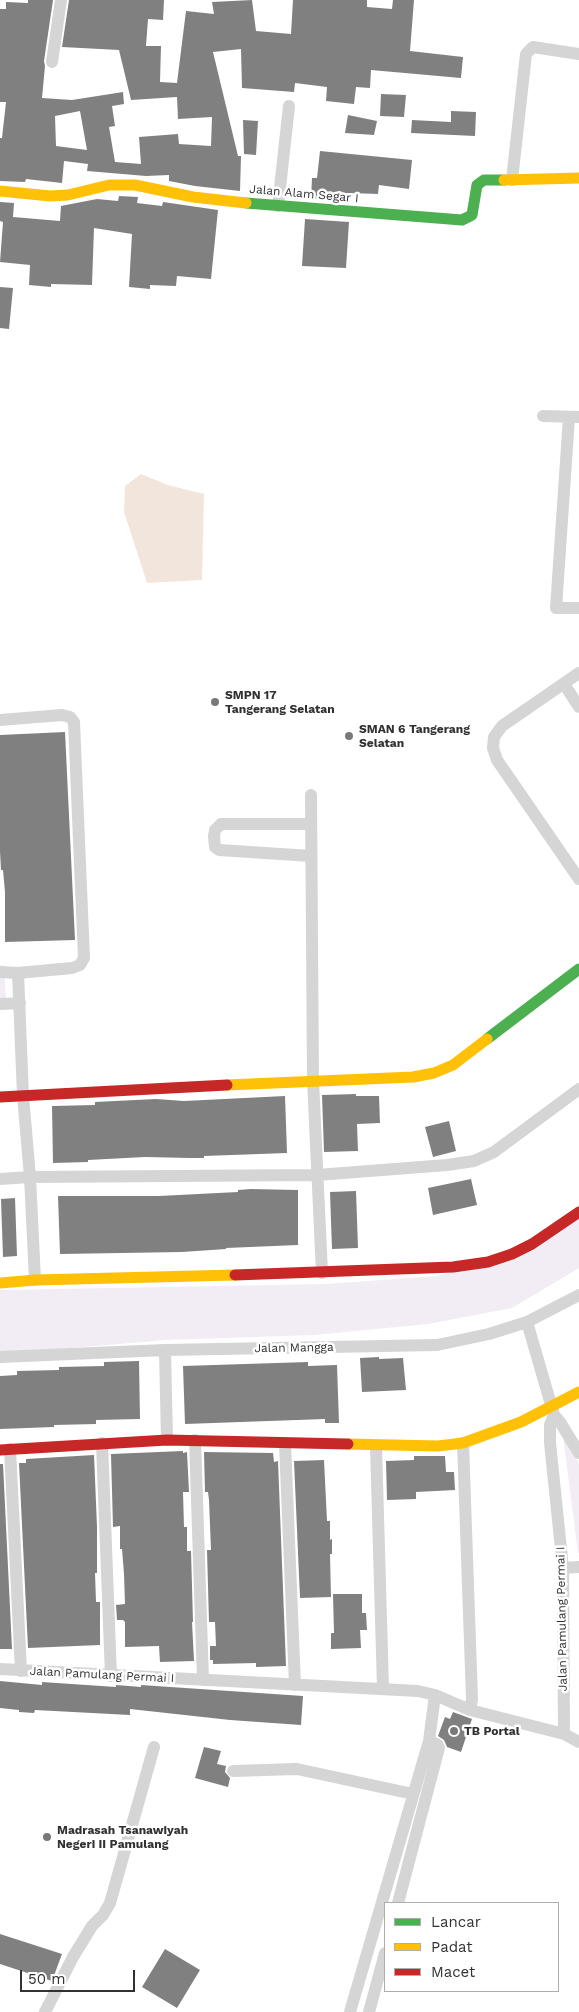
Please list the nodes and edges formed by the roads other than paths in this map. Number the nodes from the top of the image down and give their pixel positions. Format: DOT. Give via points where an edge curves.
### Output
graph roads {
  1 [pos="61,0"];
  2 [pos="579,54"];
  3 [pos="52,62"];
  4 [pos="289,106"];
  5 [pos="579,178"];
  6 [pos="512,180"];
  7 [pos="0,191"];
  8 [pos="278,206"];
  9 [pos="543,416"];
  10 [pos="574,417"];
  11 [pos="579,608"];
  12 [pos="579,673"];
  13 [pos="564,684"];
  14 [pos="579,707"];
  15 [pos="0,720"];
  16 [pos="311,795"];
  17 [pos="311,824"];
  18 [pos="311,856"];
  19 [pos="579,879"];
  20 [pos="579,969"];
  21 [pos="0,972"];
  22 [pos="18,972"];
  23 [pos="20,1002"];
  24 [pos="0,1004"];
  25 [pos="313,1080"];
  26 [pos="579,1089"];
  27 [pos="23,1096"];
  28 [pos="0,1097"];
  29 [pos="317,1175"];
  30 [pos="30,1177"];
  31 [pos="0,1179"];
  32 [pos="579,1212"];
  33 [pos="322,1273"];
  34 [pos="34,1280"];
  35 [pos="0,1283"];
  36 [pos="579,1295"];
  37 [pos="527,1322"];
  38 [pos="165,1350"];
  39 [pos="0,1357"];
  40 [pos="579,1392"];
  41 [pos="553,1411"];
  42 [pos="168,1440"];
  43 [pos="196,1440"];
  44 [pos="102,1443"];
  45 [pos="464,1443"];
  46 [pos="285,1444"];
  47 [pos="376,1446"];
  48 [pos="5,1450"];
  49 [pos="579,1453"];
  50 [pos="579,1567"];
  51 [pos="563,1568"];
  52 [pos="0,1669"];
  53 [pos="21,1671"];
  54 [pos="111,1676"];
  55 [pos="203,1680"];
  56 [pos="295,1685"];
  57 [pos="383,1688"];
  58 [pos="435,1695"];
  59 [pos="470,1710"];
  60 [pos="564,1734"];
  61 [pos="429,1741"];
  62 [pos="579,1742"];
  63 [pos="154,1747"];
  64 [pos="233,1771"];
  65 [pos="413,1794"];
  66 [pos="386,1902"];
  67 [pos="398,1902"];
  68 [pos="384,1908"];
  69 [pos="380,1924"];
  70 [pos="384,1956"];
  71 [pos="356,1991"];
  72 [pos="374,1996"];
  73 [pos="45,2012"];
  74 [pos="350,2012"];
  75 [pos="370,2012"];
  1 -- 3 [label="street"];
  2 -- 6 [label="street" via="533,47 526,54"];
  4 -- 8 [label="street"];
  5 -- 6 [label="street, Jalan Alam Segar I"];
  6 -- 8 [label="street, Jalan Alam Segar I" via="479,182 474,210 469,218 462,220"];
  7 -- 8 [label="street, Jalan Alam Segar I" via="68,196 119,184"];
  9 -- 10 [label="street"];
  10 -- 11 [label="street" via="556,608"];
  12 -- 13 [label="street"];
  13 -- 14 [label="street"];
  13 -- 19 [label="street" via="502,726 494,737 493,748 497,760"];
  15 -- 22 [label="street" via="62,716 70,717 74,722 84,958 80,965 72,968"];
  16 -- 17 [label="street"];
  17 -- 18 [label="street"];
  17 -- 18 [label="street" via="222,824 214,836 219,850"];
  18 -- 25 [label="street"];
  20 -- 25 [label="street" via="453,1065 434,1073 413,1077"];
  21 -- 22 [label="street"];
  22 -- 23 [label="street"];
  23 -- 24 [label="street"];
  23 -- 27 [label="street"];
  25 -- 27 [label="street"];
  25 -- 29 [label="street"];
  26 -- 29 [label="street" via="494,1152 474,1161"];
  27 -- 28 [label="street"];
  27 -- 30 [label="street"];
  29 -- 30 [label="street"];
  29 -- 33 [label="street"];
  30 -- 31 [label="street"];
  30 -- 34 [label="street"];
  32 -- 33 [label="street" via="532,1244 488,1262 453,1267"];
  33 -- 34 [label="street"];
  34 -- 35 [label="street"];
  36 -- 37 [label="street, Jalan Mangga"];
  37 -- 38 [label="street, Jalan Mangga" via="436,1345"];
  37 -- 41 [label="street"];
  38 -- 39 [label="street, Jalan Mangga"];
  38 -- 42 [label="street"];
  40 -- 41 [label="street"];
  41 -- 45 [label="street"];
  41 -- 49 [label="street"];
  41 -- 51 [label="street, Jalan Pamulang Permai I" via="550,1443"];
  42 -- 43 [label="street"];
  42 -- 44 [label="street"];
  43 -- 46 [label="street"];
  43 -- 55 [label="street"];
  44 -- 48 [label="street"];
  44 -- 54 [label="street"];
  45 -- 47 [label="street" via="430,1447"];
  45 -- 59 [label="street"];
  46 -- 47 [label="street"];
  46 -- 56 [label="street"];
  47 -- 57 [label="street"];
  48 -- 53 [label="street"];
  50 -- 51 [label="street"];
  51 -- 60 [label="street, Jalan Pamulang Permai I"];
  52 -- 53 [label="street, Jalan Pamulang Permai I"];
  53 -- 54 [label="street, Jalan Pamulang Permai I"];
  54 -- 55 [label="street, Jalan Pamulang Permai I"];
  55 -- 56 [label="street, Jalan Pamulang Permai I"];
  56 -- 57 [label="street, Jalan Pamulang Permai I"];
  57 -- 58 [label="street, Jalan Pamulang Permai I"];
  58 -- 59 [label="street, Jalan Pamulang Permai I"];
  58 -- 61 [label="street"];
  59 -- 60 [label="street, Jalan Pamulang Permai I"];
  60 -- 62 [label="street, Jalan Pamulang Permai I"];
  61 -- 65 [label="street"];
  61 -- 67 [label="street" via="439,1748"];
  63 -- 73 [label="street" via="110,1903 73,1957"];
  64 -- 65 [label="street" via="308,1770"];
  65 -- 66 [label="street"];
  68 -- 69 [label="street"];
  69 -- 71 [label="street"];
  70 -- 72 [label="street"];
  71 -- 72 [label="street"];
  71 -- 74 [label="street"];
  72 -- 75 [label="street"];
}
